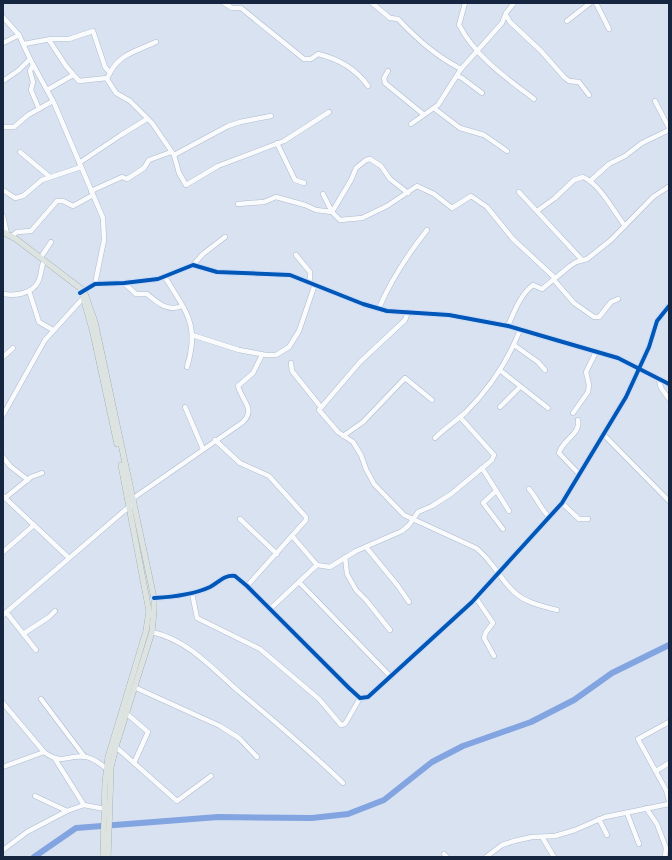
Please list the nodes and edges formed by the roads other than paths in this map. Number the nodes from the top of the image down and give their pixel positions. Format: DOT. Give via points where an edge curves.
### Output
graph roads {
  1 [pos="224,3"];
  2 [pos="244,3"];
  3 [pos="465,3"];
  4 [pos="514,3"];
  5 [pos="590,3"];
  6 [pos="596,3"];
  7 [pos="376,4"];
  8 [pos="241,8"];
  9 [pos="506,15"];
  10 [pos="3,17"];
  11 [pos="567,21"];
  12 [pos="609,29"];
  13 [pos="20,35"];
  14 [pos="49,40"];
  15 [pos="156,42"];
  16 [pos="3,43"];
  17 [pos="24,44"];
  18 [pos="476,51"];
  19 [pos="30,59"];
  20 [pos="33,65"];
  21 [pos="461,69"];
  22 [pos="388,71"];
  23 [pos="110,72"];
  24 [pos="73,75"];
  25 [pos="457,76"];
  26 [pos="107,78"];
  27 [pos="3,81"];
  28 [pos="368,86"];
  29 [pos="47,90"];
  30 [pos="482,93"];
  31 [pos="589,95"];
  32 [pos="534,99"];
  33 [pos="655,101"];
  34 [pos="53,102"];
  35 [pos="39,109"];
  36 [pos="435,109"];
  37 [pos="330,112"];
  38 [pos="662,112"];
  39 [pos="423,114"];
  40 [pos="271,116"];
  41 [pos="669,117"];
  42 [pos="147,119"];
  43 [pos="411,124"];
  44 [pos="3,126"];
  45 [pos="669,129"];
  46 [pos="276,143"];
  47 [pos="506,151"];
  48 [pos="20,152"];
  49 [pos="173,154"];
  50 [pos="80,165"];
  51 [pos="50,177"];
  52 [pos="590,181"];
  53 [pos="304,183"];
  54 [pos="668,188"];
  55 [pos="4,192"];
  56 [pos="520,192"];
  57 [pos="92,193"];
  58 [pos="408,193"];
  59 [pos="323,194"];
  60 [pos="238,204"];
  61 [pos="537,211"];
  62 [pos="332,212"];
  63 [pos="3,216"];
  64 [pos="625,226"];
  65 [pos="427,230"];
  66 [pos="6,234"];
  67 [pos="225,238"];
  68 [pos="51,242"];
  69 [pos="296,255"];
  70 [pos="42,260"];
  71 [pos="582,260"];
  72 [pos="193,265"];
  73 [pos="165,277"];
  74 [pos="554,279"];
  75 [pos="310,282"];
  76 [pos="124,283"];
  77 [pos="95,284"];
  78 [pos="315,284"];
  79 [pos="29,291"];
  80 [pos="3,294"];
  81 [pos="83,294"];
  82 [pos="618,299"];
  83 [pos="182,306"];
  84 [pos="669,306"];
  85 [pos="379,308"];
  86 [pos="408,312"];
  87 [pos="508,326"];
  88 [pos="52,330"];
  89 [pos="520,330"];
  90 [pos="192,336"];
  91 [pos="514,345"];
  92 [pos="13,348"];
  93 [pos="596,352"];
  94 [pos="262,355"];
  95 [pos="3,357"];
  96 [pos="291,363"];
  97 [pos="187,367"];
  98 [pos="638,368"];
  99 [pos="545,370"];
  100 [pos="501,371"];
  101 [pos="659,380"];
  102 [pos="669,384"];
  103 [pos="520,387"];
  104 [pos="669,399"];
  105 [pos="432,400"];
  106 [pos="320,406"];
  107 [pos="185,407"];
  108 [pos="500,408"];
  109 [pos="548,408"];
  110 [pos="573,413"];
  111 [pos="3,415"];
  112 [pos="460,417"];
  113 [pos="578,420"];
  114 [pos="604,435"];
  115 [pos="343,436"];
  116 [pos="435,438"];
  117 [pos="215,440"];
  118 [pos="202,449"];
  119 [pos="3,457"];
  120 [pos="482,468"];
  121 [pos="42,473"];
  122 [pos="579,474"];
  123 [pos="28,480"];
  124 [pos="529,489"];
  125 [pos="496,491"];
  126 [pos="4,497"];
  127 [pos="669,501"];
  128 [pos="131,503"];
  129 [pos="562,503"];
  130 [pos="508,510"];
  131 [pos="549,517"];
  132 [pos="240,518"];
  133 [pos="412,519"];
  134 [pos="588,519"];
  135 [pos="34,525"];
  136 [pos="503,529"];
  137 [pos="293,537"];
  138 [pos="366,547"];
  139 [pos="3,552"];
  140 [pos="277,554"];
  141 [pos="345,557"];
  142 [pos="69,558"];
  143 [pos="317,565"];
  144 [pos="498,573"];
  145 [pos="299,582"];
  146 [pos="248,586"];
  147 [pos="192,593"];
  148 [pos="154,598"];
  149 [pos="476,598"];
  150 [pos="409,602"];
  151 [pos="270,609"];
  152 [pos="557,610"];
  153 [pos="55,611"];
  154 [pos="4,613"];
  155 [pos="390,630"];
  156 [pos="152,632"];
  157 [pos="22,634"];
  158 [pos="36,650"];
  159 [pos="494,656"];
  160 [pos="391,677"];
  161 [pos="134,687"];
  162 [pos="41,698"];
  163 [pos="360,698"];
  164 [pos="3,703"];
  165 [pos="126,713"];
  166 [pos="669,722"];
  167 [pos="116,747"];
  168 [pos="44,752"];
  169 [pos="84,756"];
  170 [pos="257,756"];
  171 [pos="55,759"];
  172 [pos="134,763"];
  173 [pos="669,763"];
  174 [pos="3,767"];
  175 [pos="109,770"];
  176 [pos="656,771"];
  177 [pos="211,776"];
  178 [pos="343,783"];
  179 [pos="35,796"];
  180 [pos="669,802"];
  181 [pos="84,805"];
  182 [pos="646,808"];
  183 [pos="105,809"];
  184 [pos="67,811"];
  185 [pos="627,812"];
  186 [pos="108,818"];
  187 [pos="599,819"];
  188 [pos="105,830"];
  189 [pos="608,835"];
  190 [pos="542,837"];
  191 [pos="639,844"];
  192 [pos="3,850"];
  193 [pos="103,857"];
  194 [pos="108,857"];
  195 [pos="486,857"];
  196 [pos="554,857"];
  197 [pos="665,857"];
  1 -- 8 [label="street" via="232,8"];
  2 -- 8 [label="street"];
  3 -- 18 [label="street" via="460,26"];
  4 -- 9 [label="street"];
  5 -- 11 [label="street"];
  6 -- 12 [label="street"];
  7 -- 21 [label="street" via="390,18 398,19 440,58"];
  8 -- 28 [label="street" via="304,59 311,59 318,54 331,58 353,70"];
  9 -- 18 [label="street" via="497,30"];
  9 -- 31 [label="street" via="559,72 569,81 579,82"];
  10 -- 13 [label="street"];
  13 -- 16 [label="street"];
  13 -- 17 [label="street"];
  14 -- 17 [label="street"];
  14 -- 23 [label="street" via="69,39 93,31 105,67"];
  14 -- 24 [label="street"];
  15 -- 23 [label="street" via="131,51"];
  17 -- 19 [label="street"];
  18 -- 21 [label="street"];
  18 -- 32 [label="street" via="506,79"];
  19 -- 20 [label="street"];
  19 -- 27 [label="street"];
  20 -- 29 [label="street"];
  20 -- 35 [label="street" via="30,71 33,82 31,90"];
  21 -- 25 [label="street"];
  22 -- 39 [label="street" via="383,82"];
  23 -- 26 [label="street"];
  24 -- 26 [label="street" via="79,81"];
  24 -- 29 [label="street"];
  25 -- 30 [label="street"];
  25 -- 36 [label="street"];
  26 -- 42 [label="street" via="116,93 130,101"];
  29 -- 34 [label="street"];
  33 -- 38 [label="street"];
  34 -- 35 [label="street"];
  34 -- 50 [label="street"];
  35 -- 44 [label="street" via="14,127"];
  36 -- 39 [label="street"];
  36 -- 47 [label="street" via="460,128 484,135"];
  37 -- 46 [label="street"];
  38 -- 41 [label="street"];
  38 -- 45 [label="street"];
  39 -- 43 [label="street"];
  40 -- 49 [label="street" via="228,126"];
  42 -- 49 [label="street"];
  42 -- 50 [label="street" via="120,135"];
  45 -- 52 [label="street" via="609,164"];
  46 -- 49 [label="street" via="218,166 186,185"];
  46 -- 53 [label="street" via="295,180"];
  48 -- 51 [label="street"];
  49 -- 57 [label="street" via="149,160 144,168 127,179 122,177"];
  50 -- 51 [label="street"];
  50 -- 57 [label="street"];
  51 -- 55 [label="street" via="42,180 20,198"];
  52 -- 61 [label="street" via="583,177 574,180"];
  52 -- 64 [label="street"];
  54 -- 64 [label="street" via="653,197"];
  56 -- 61 [label="street"];
  57 -- 66 [label="street" via="73,206 63,201 57,202 31,230"];
  57 -- 77 [label="street" via="103,218 104,228"];
  58 -- 62 [label="street" via="362,218 340,220"];
  58 -- 62 [label="street" via="390,179 375,161 366,160 356,168"];
  58 -- 74 [label="street" via="418,186 452,208 470,196 487,207 513,239"];
  59 -- 62 [label="street"];
  60 -- 62 [label="street" via="264,202 276,197 316,210"];
  61 -- 71 [label="street"];
  63 -- 66 [label="street"];
  64 -- 71 [label="street" via="587,260"];
  65 -- 85 [label="street" via="400,268"];
  66 -- 70 [label="main road"];
  66 -- 70 [label="main road"];
  67 -- 72 [label="street" via="202,254"];
  68 -- 70 [label="street"];
  69 -- 75 [label="street" via="310,272"];
  70 -- 79 [label="street" via="39,280"];
  70 -- 81 [label="main road"];
  71 -- 74 [label="street"];
  72 -- 73 [label="street"];
  72 -- 75 [label="street" via="217,272 290,275"];
  73 -- 76 [label="street"];
  73 -- 83 [label="street"];
  74 -- 82 [label="street" via="574,303 594,317 598,317 611,302"];
  74 -- 87 [label="street" via="542,289 532,285 530,287 517,305"];
  75 -- 78 [label="street"];
  76 -- 77 [label="street"];
  76 -- 83 [label="street" via="136,294 147,294 161,305 172,308"];
  77 -- 81 [label="street"];
  78 -- 85 [label="street"];
  78 -- 94 [label="street" via="300,331 289,348 276,355"];
  79 -- 80 [label="street"];
  79 -- 88 [label="street" via="39,322"];
  81 -- 88 [label="street"];
  81 -- 128 [label="main road" via="100,358"];
  83 -- 90 [label="street" via="191,322"];
  84 -- 98 [label="street" via="657,321 649,347"];
  85 -- 86 [label="street"];
  86 -- 87 [label="street" via="449,315"];
  86 -- 106 [label="street" via="405,320 360,362"];
  87 -- 89 [label="street"];
  88 -- 111 [label="street"];
  89 -- 91 [label="street"];
  89 -- 93 [label="street"];
  90 -- 94 [label="street"];
  90 -- 97 [label="street"];
  91 -- 99 [label="street"];
  91 -- 100 [label="street"];
  92 -- 95 [label="street"];
  93 -- 98 [label="street" via="618,358"];
  93 -- 110 [label="street" via="586,372 588,392"];
  94 -- 117 [label="street" via="253,373 238,386 249,411 248,416"];
  96 -- 106 [label="street" via="294,374"];
  98 -- 101 [label="street"];
  98 -- 114 [label="street" via="626,397"];
  100 -- 103 [label="street"];
  100 -- 112 [label="street"];
  101 -- 102 [label="street"];
  101 -- 104 [label="street"];
  103 -- 108 [label="street"];
  103 -- 109 [label="street"];
  105 -- 115 [label="street" via="405,378 363,422"];
  106 -- 115 [label="street" via="320,412"];
  107 -- 118 [label="street"];
  112 -- 116 [label="street"];
  112 -- 120 [label="street" via="494,455"];
  113 -- 122 [label="street" via="578,428 559,453"];
  114 -- 122 [label="street"];
  114 -- 127 [label="street"];
  115 -- 133 [label="street" via="353,442 369,476 379,490 404,515"];
  117 -- 118 [label="street"];
  117 -- 137 [label="street" via="240,463 269,476 300,509 306,520"];
  118 -- 128 [label="street"];
  119 -- 123 [label="street"];
  120 -- 125 [label="street"];
  120 -- 133 [label="street" via="451,494 418,512"];
  121 -- 123 [label="street"];
  122 -- 129 [label="street"];
  123 -- 126 [label="street"];
  124 -- 131 [label="street"];
  125 -- 130 [label="street"];
  125 -- 136 [label="street" via="483,503"];
  126 -- 135 [label="street"];
  128 -- 142 [label="street"];
  128 -- 148 [label="main road"];
  128 -- 175 [label="main road" via="150,611 120,714"];
  129 -- 131 [label="street"];
  129 -- 134 [label="street" via="579,519"];
  131 -- 144 [label="street"];
  132 -- 140 [label="street"];
  133 -- 138 [label="street" via="402,530"];
  133 -- 144 [label="street" via="476,548 485,555"];
  135 -- 139 [label="street"];
  135 -- 142 [label="street"];
  137 -- 140 [label="street"];
  137 -- 143 [label="street"];
  138 -- 141 [label="street"];
  138 -- 150 [label="street"];
  140 -- 146 [label="street"];
  141 -- 143 [label="street" via="330,567"];
  141 -- 155 [label="street" via="347,574 356,590"];
  142 -- 154 [label="street"];
  143 -- 145 [label="street"];
  144 -- 149 [label="street"];
  144 -- 152 [label="street" via="515,593"];
  145 -- 151 [label="street"];
  145 -- 160 [label="street"];
  146 -- 147 [label="street" via="241,579 231,575 211,587"];
  146 -- 151 [label="street"];
  147 -- 148 [label="street"];
  147 -- 163 [label="street" via="197,618 260,649 319,699 341,725 345,724"];
  148 -- 156 [label="main road"];
  149 -- 159 [label="street" via="493,623 484,638"];
  149 -- 160 [label="street"];
  151 -- 163 [label="street"];
  153 -- 157 [label="street"];
  154 -- 157 [label="street"];
  156 -- 161 [label="main road"];
  156 -- 178 [label="street" via="172,638 196,653"];
  157 -- 158 [label="street"];
  160 -- 163 [label="street" via="368,698"];
  161 -- 165 [label="main road"];
  161 -- 170 [label="street" via="220,726 239,738"];
  162 -- 169 [label="street"];
  164 -- 168 [label="street"];
  165 -- 167 [label="main road"];
  165 -- 172 [label="street" via="148,732"];
  166 -- 176 [label="street" via="638,739"];
  167 -- 172 [label="street"];
  167 -- 175 [label="main road"];
  168 -- 171 [label="street"];
  168 -- 174 [label="street"];
  169 -- 171 [label="street"];
  169 -- 175 [label="street"];
  171 -- 181 [label="street"];
  172 -- 177 [label="street" via="177,801"];
  173 -- 176 [label="street"];
  175 -- 183 [label="main road"];
  175 -- 186 [label="main road"];
  176 -- 180 [label="street"];
  179 -- 184 [label="street"];
  180 -- 182 [label="street"];
  181 -- 183 [label="street"];
  181 -- 184 [label="street"];
  182 -- 185 [label="street"];
  182 -- 197 [label="street" via="657,824 666,848"];
  183 -- 186 [label="main road"];
  184 -- 192 [label="street" via="26,832"];
  185 -- 187 [label="street"];
  185 -- 191 [label="street"];
  186 -- 188 [label="main road"];
  187 -- 189 [label="street"];
  187 -- 190 [label="street" via="575,830"];
  188 -- 193 [label="main road"];
  188 -- 194 [label="main road"];
  190 -- 195 [label="street" via="502,845"];
  190 -- 196 [label="street"];
}
